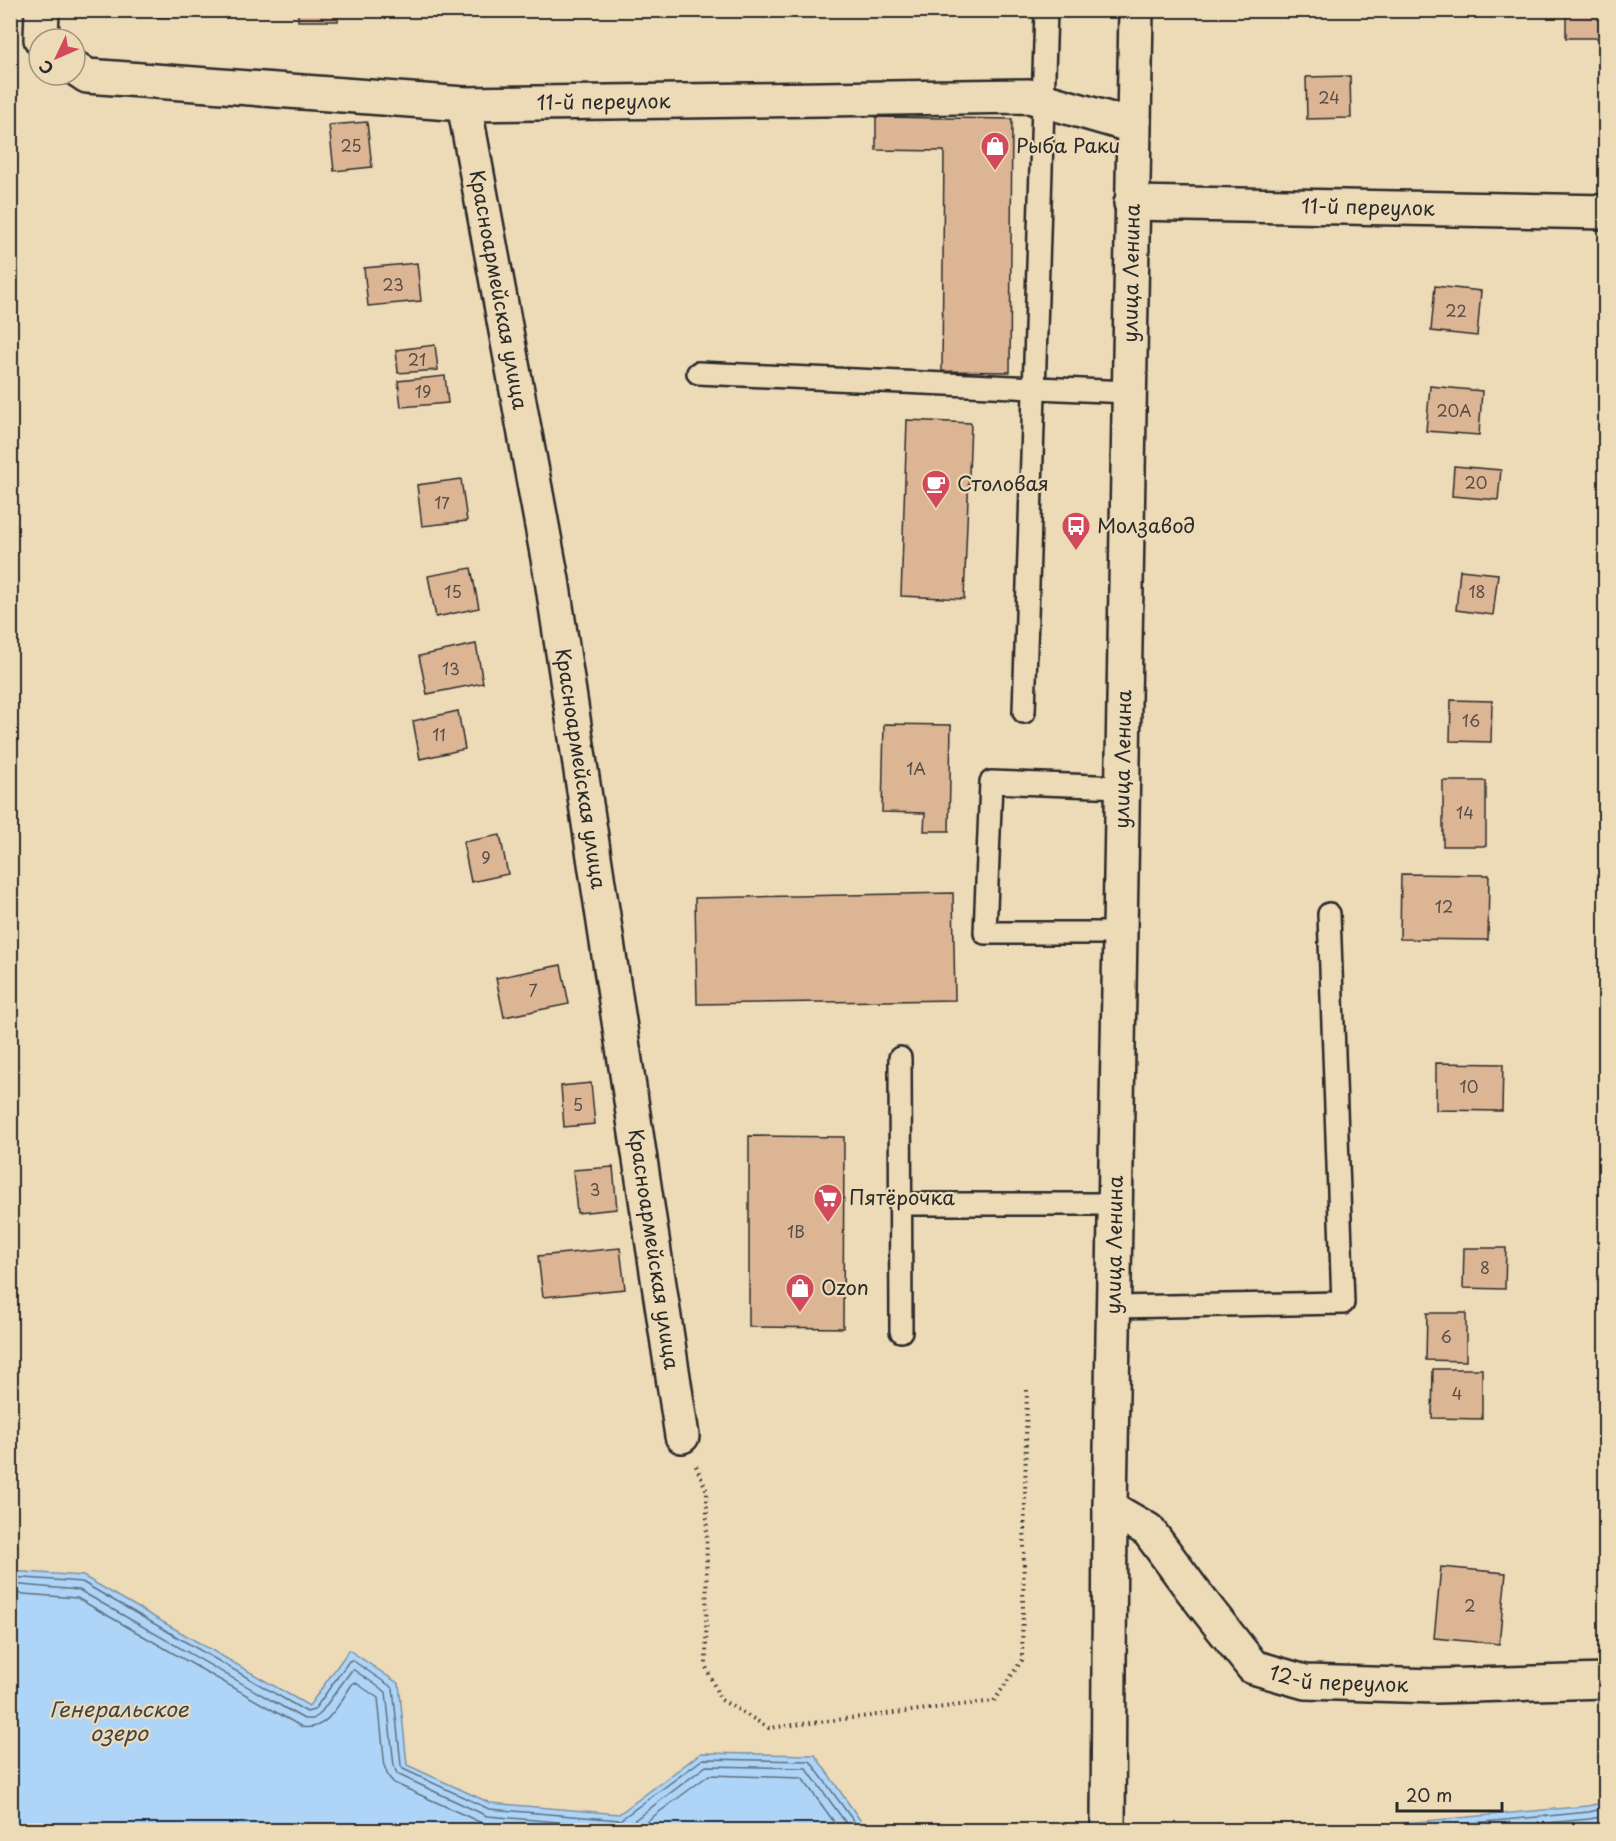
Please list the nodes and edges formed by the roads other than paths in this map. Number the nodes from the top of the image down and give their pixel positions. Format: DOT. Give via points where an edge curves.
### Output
graph roads {
  1 [pos="42,10"];
  2 [pos="1046,10"];
  3 [pos="1136,10"];
  4 [pos="41,27"];
  5 [pos="87,76"];
  6 [pos="1043,100"];
  7 [pos="464,104"];
  8 [pos="1133,126"];
  9 [pos="1131,203"];
  10 [pos="1605,213"];
  11 [pos="698,373"];
  12 [pos="1034,388"];
  13 [pos="1128,392"];
  14 [pos="1024,712"];
  15 [pos="1122,787"];
  16 [pos="1329,914"];
  17 [pos="1120,933"];
  18 [pos="900,1058"];
  19 [pos="901,1204"];
  20 [pos="1116,1204"];
  21 [pos="1114,1307"];
  22 [pos="901,1331"];
  23 [pos="682,1436"];
  24 [pos="1110,1508"];
  25 [pos="1605,1681"];
  26 [pos="1108,1830"];
  1 -- 4 [label="street"];
  2 -- 6 [label="lane"];
  3 -- 8 [label="street, улица Ленина"];
  5 -- 7 [label="street, 11-й переулок"];
  6 -- 7 [label="street, 11-й переулок" via="1029,96"];
  6 -- 8 [label="street, 11-й переулок"];
  6 -- 12 [label="lane"];
  7 -- 23 [label="street, Красноармейская улица" via="552,580"];
  8 -- 9 [label="street, улица Ленина"];
  9 -- 10 [label="street, 11-й переулок"];
  9 -- 13 [label="street, улица Ленина"];
  11 -- 12 [label="lane"];
  12 -- 13 [label="lane"];
  12 -- 14 [label="lane"];
  13 -- 15 [label="street, улица Ленина"];
  15 -- 17 [label="street, улица Ленина"];
  15 -- 17 [label="lane" via="991,782 985,933"];
  16 -- 21 [label="lane" via="1343,1303"];
  17 -- 20 [label="street, улица Ленина"];
  18 -- 19 [label="lane"];
  19 -- 20 [label="lane"];
  19 -- 22 [label="lane"];
  20 -- 21 [label="street, улица Ленина"];
  21 -- 24 [label="street, улица Ленина"];
  24 -- 25 [label="street, 12-й переулок" via="1148,1530 1253,1667 1305,1682 1435,1686"];
  24 -- 26 [label="street, улица Ленина"];
}
